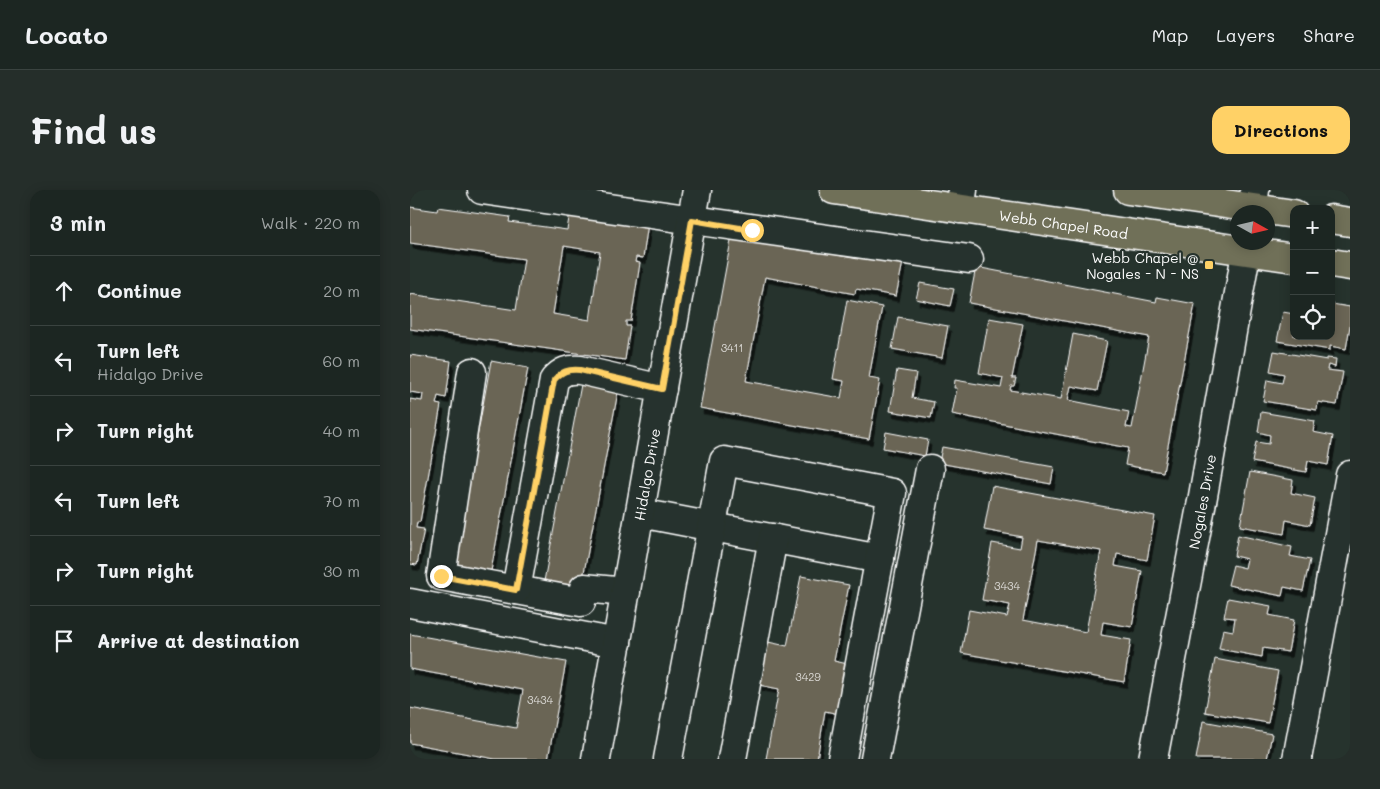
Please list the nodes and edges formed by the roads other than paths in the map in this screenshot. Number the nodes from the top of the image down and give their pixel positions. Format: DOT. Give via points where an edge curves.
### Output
graph roads {
  1 [pos="482,190"];
  2 [pos="697,190"];
  3 [pos="834,190"];
  4 [pos="1128,190"];
  5 [pos="961,199"];
  6 [pos="1253,204"];
  7 [pos="1290,213"];
  8 [pos="692,220"];
  9 [pos="1335,220"];
  10 [pos="1350,222"];
  11 [pos="1230,244"];
  12 [pos="1246,250"];
  13 [pos="1260,250"];
  14 [pos="1290,257"];
  15 [pos="969,259"];
  16 [pos="1335,264"];
  17 [pos="1350,266"];
  18 [pos="472,372"];
  19 [pos="662,389"];
  20 [pos="930,469"];
  21 [pos="1350,475"];
  22 [pos="640,513"];
  23 [pos="712,527"];
  24 [pos="773,538"];
  25 [pos="880,559"];
  26 [pos="516,590"];
  27 [pos="626,592"];
  28 [pos="410,603"];
  29 [pos="617,643"];
  30 [pos="603,758"];
  31 [pos="668,759"];
  32 [pos="732,759"];
  33 [pos="842,759"];
  34 [pos="875,759"];
  35 [pos="1153,759"];
  36 [pos="1297,759"];
  1 -- 8 [label="street"];
  2 -- 8 [label="street, Hidalgo Drive"];
  3 -- 5 [label="main road, Webb Chapel Road"];
  4 -- 6 [label="main road"];
  5 -- 11 [label="main road, Webb Chapel Road"];
  6 -- 7 [label="main road"];
  8 -- 15 [label="street"];
  8 -- 19 [label="street, Hidalgo Drive"];
  9 -- 10 [label="main road"];
  12 -- 35 [label="street, Nogales Drive"];
  13 -- 14 [label="main road, Webb Chapel Road"];
  16 -- 17 [label="main road"];
  18 -- 26 [label="street" via="441,576"];
  19 -- 22 [label="street, Hidalgo Drive"];
  19 -- 26 [label="street" via="570,369 554,380"];
  20 -- 34 [label="street"];
  21 -- 36 [label="street"];
  22 -- 23 [label="street"];
  22 -- 27 [label="street, Hidalgo Drive"];
  23 -- 24 [label="street"];
  23 -- 25 [label="street" via="724,461 892,493"];
  23 -- 31 [label="street"];
  24 -- 25 [label="street"];
  24 -- 32 [label="street"];
  25 -- 33 [label="street"];
  26 -- 27 [label="street" via="581,602 584,588"];
  27 -- 29 [label="street, Hidalgo Drive"];
  28 -- 29 [label="street"];
  29 -- 30 [label="street, Hidalgo Drive"];
}
